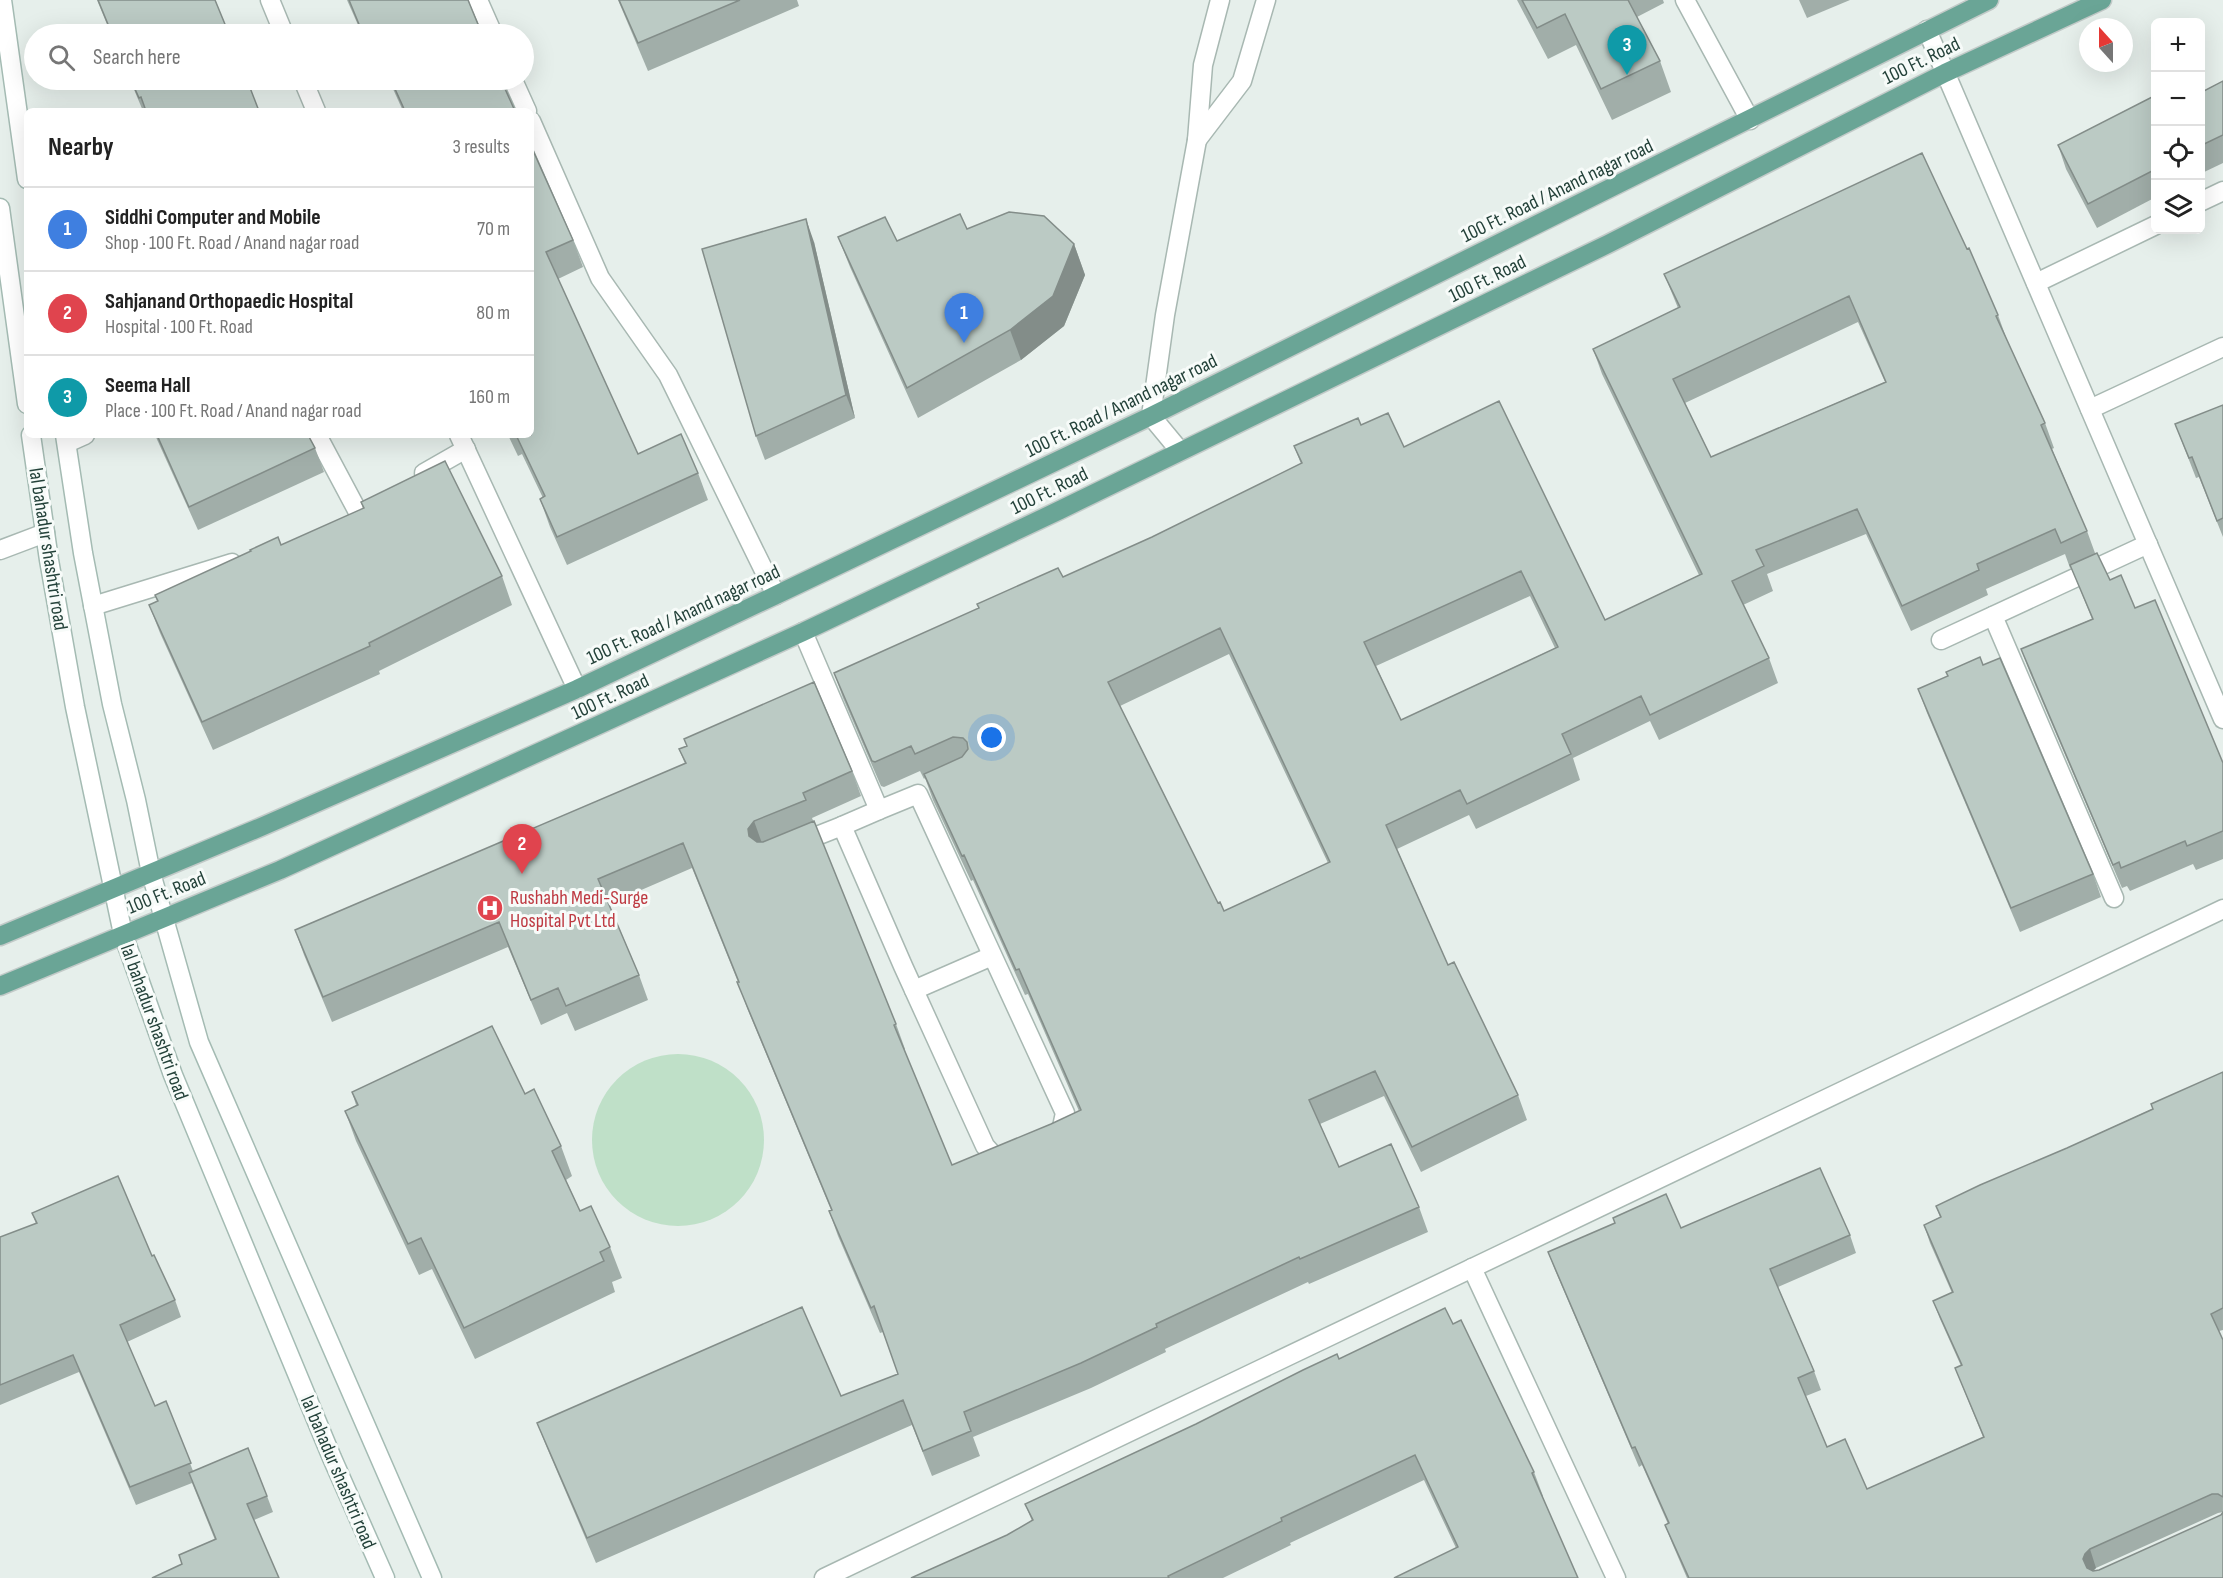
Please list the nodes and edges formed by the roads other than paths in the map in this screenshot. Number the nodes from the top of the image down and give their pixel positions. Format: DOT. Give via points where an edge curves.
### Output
graph roads {
  1 [pos="270,0"];
  2 [pos="478,0"];
  3 [pos="1220,0"];
  4 [pos="1266,0"];
  5 [pos="1685,0"];
  6 [pos="1989,0"];
  7 [pos="2102,0"];
  8 [pos="2,7"];
  9 [pos="280,24"];
  10 [pos="489,24"];
  11 [pos="1927,30"];
  12 [pos="1945,72"];
  13 [pos="307,90"];
  14 [pos="518,90"];
  15 [pos="315,108"];
  16 [pos="526,108"];
  17 [pos="1750,120"];
  18 [pos="534,128"];
  19 [pos="1197,140"];
  20 [pos="24,158"];
  21 [pos="2223,191"];
  22 [pos="2205,200"];
  23 [pos="0,208"];
  24 [pos="2151,227"];
  25 [pos="2036,283"];
  26 [pos="2223,347"];
  27 [pos="24,382"];
  28 [pos="2090,409"];
  29 [pos="1151,416"];
  30 [pos="31,438"];
  31 [pos="319,438"];
  32 [pos="66,439"];
  33 [pos="462,442"];
  34 [pos="1180,451"];
  35 [pos="407,483"];
  36 [pos="377,500"];
  37 [pos="358,512"];
  38 [pos="340,522"];
  39 [pos="45,533"];
  40 [pos="2148,544"];
  41 [pos="0,550"];
  42 [pos="247,558"];
  43 [pos="776,595"];
  44 [pos="93,606"];
  45 [pos="1993,616"];
  46 [pos="802,632"];
  47 [pos="1941,640"];
  48 [pos="577,688"];
  49 [pos="2223,719"];
  50 [pos="938,785"];
  51 [pos="918,794"];
  52 [pos="879,810"];
  53 [pos="842,826"];
  54 [pos="261,827"];
  55 [pos="779,852"];
  56 [pos="151,873"];
  57 [pos="114,888"];
  58 [pos="2114,898"];
  59 [pos="2223,909"];
  60 [pos="163,918"];
  61 [pos="123,934"];
  62 [pos="0,936"];
  63 [pos="992,956"];
  64 [pos="0,986"];
  65 [pos="914,990"];
  66 [pos="1472,1268"];
  67 [pos="385,1578"];
  68 [pos="432,1578"];
  69 [pos="824,1578"];
  70 [pos="1616,1578"];
  1 -- 9 [label="street"];
  2 -- 10 [label="street"];
  3 -- 19 [label="street" via="1203,65"];
  4 -- 19 [label="street" via="1242,81"];
  5 -- 17 [label="street"];
  6 -- 11 [label="main road, 100 Ft. Road / Anand nagar road"];
  7 -- 12 [label="main road, 100 Ft. Road"];
  8 -- 20 [label="street"];
  11 -- 12 [label="street"];
  11 -- 17 [label="main road, 100 Ft. Road / Anand nagar road"];
  12 -- 25 [label="street"];
  12 -- 34 [label="main road, 100 Ft. Road" via="1608,244"];
  13 -- 15 [label="street"];
  14 -- 16 [label="street"];
  17 -- 29 [label="main road, 100 Ft. Road / Anand nagar road"];
  18 -- 43 [label="street" via="600,278 668,375"];
  19 -- 29 [label="street"];
  21 -- 22 [label="street"];
  23 -- 27 [label="street"];
  24 -- 25 [label="street"];
  25 -- 28 [label="street"];
  26 -- 28 [label="street"];
  28 -- 40 [label="street"];
  29 -- 34 [label="street"];
  29 -- 43 [label="main road, 100 Ft. Road / Anand nagar road"];
  30 -- 39 [label="street, lal bahadur shashtri road"];
  31 -- 37 [label="street"];
  32 -- 44 [label="street"];
  33 -- 35 [label="street"];
  33 -- 48 [label="street"];
  34 -- 46 [label="main road, 100 Ft. Road"];
  36 -- 37 [label="street"];
  37 -- 38 [label="street"];
  39 -- 41 [label="street"];
  39 -- 57 [label="street, lal bahadur shashtri road" via="75,707"];
  40 -- 45 [label="street"];
  40 -- 49 [label="street"];
  42 -- 44 [label="street"];
  43 -- 48 [label="main road, 100 Ft. Road / Anand nagar road"];
  44 -- 56 [label="street"];
  45 -- 47 [label="street"];
  45 -- 58 [label="street"];
  46 -- 52 [label="street"];
  46 -- 60 [label="main road, 100 Ft. Road" via="280,870"];
  48 -- 54 [label="main road, 100 Ft. Road / Anand nagar road"];
  50 -- 51 [label="street"];
  51 -- 52 [label="street"];
  51 -- 63 [label="street"];
  52 -- 53 [label="street"];
  53 -- 55 [label="street"];
  53 -- 65 [label="street"];
  54 -- 56 [label="main road, 100 Ft. Road"];
  56 -- 57 [label="main road, 100 Ft. Road"];
  56 -- 60 [label="street"];
  57 -- 61 [label="street, lal bahadur shashtri road"];
  57 -- 62 [label="main road, 100 Ft. Road"];
  59 -- 66 [label="street"];
  60 -- 61 [label="main road, 100 Ft. Road"];
  60 -- 68 [label="street" via="199,1042"];
  61 -- 64 [label="main road, 100 Ft. Road"];
  61 -- 67 [label="street, lal bahadur shashtri road" via="173,1076"];
  63 -- 65 [label="street"];
  63 -- 65 [label="street" via="1065,1113 1056,1139 1010,1159 995,1157 985,1146"];
  66 -- 69 [label="street"];
  66 -- 70 [label="street"];
}
